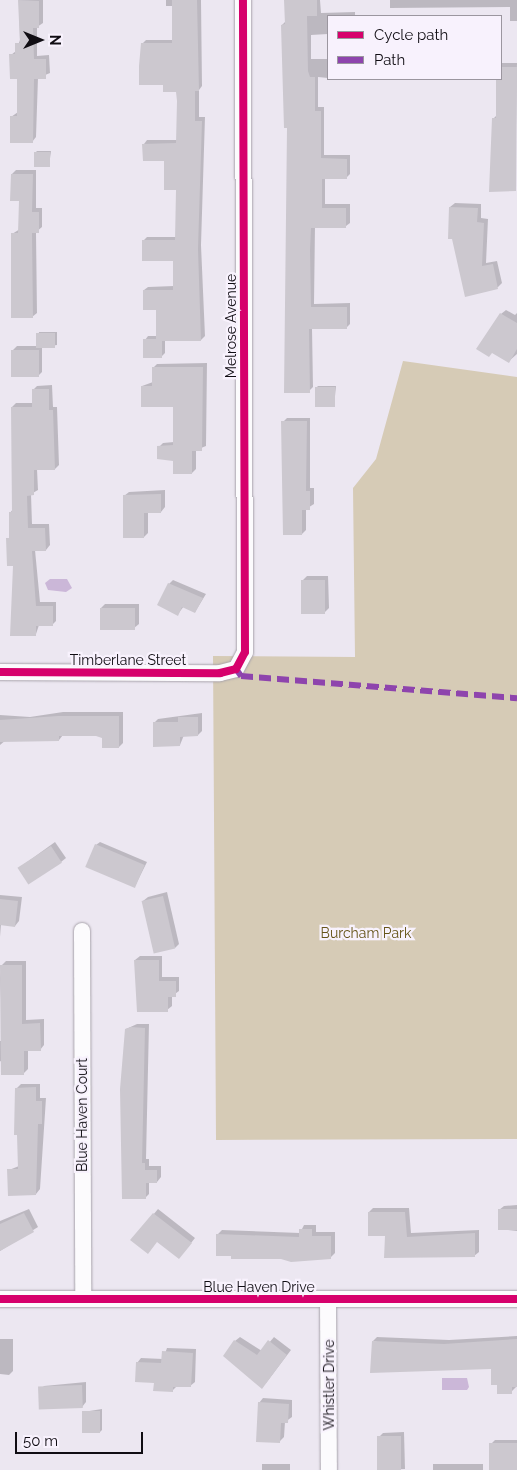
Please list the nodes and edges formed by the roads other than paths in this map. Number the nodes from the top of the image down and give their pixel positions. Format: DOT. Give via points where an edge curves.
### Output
graph roads {
  1 [pos="243,0"];
  2 [pos="245,652"];
  3 [pos="0,672"];
  4 [pos="82,931"];
  5 [pos="83,1298"];
  6 [pos="0,1299"];
  7 [pos="517,1299"];
  8 [pos="328,1300"];
  9 [pos="329,1470"];
  1 -- 2 [label="street, Melrose Avenue"];
  2 -- 3 [label="street, Timberlane Street" via="236,669 220,673"];
  4 -- 5 [label="street, Blue Haven Court"];
  5 -- 6 [label="street, Blue Haven Drive"];
  5 -- 8 [label="street, Blue Haven Drive"];
  7 -- 8 [label="street, Blue Haven Drive"];
  8 -- 9 [label="street, Whistler Drive"];
}
